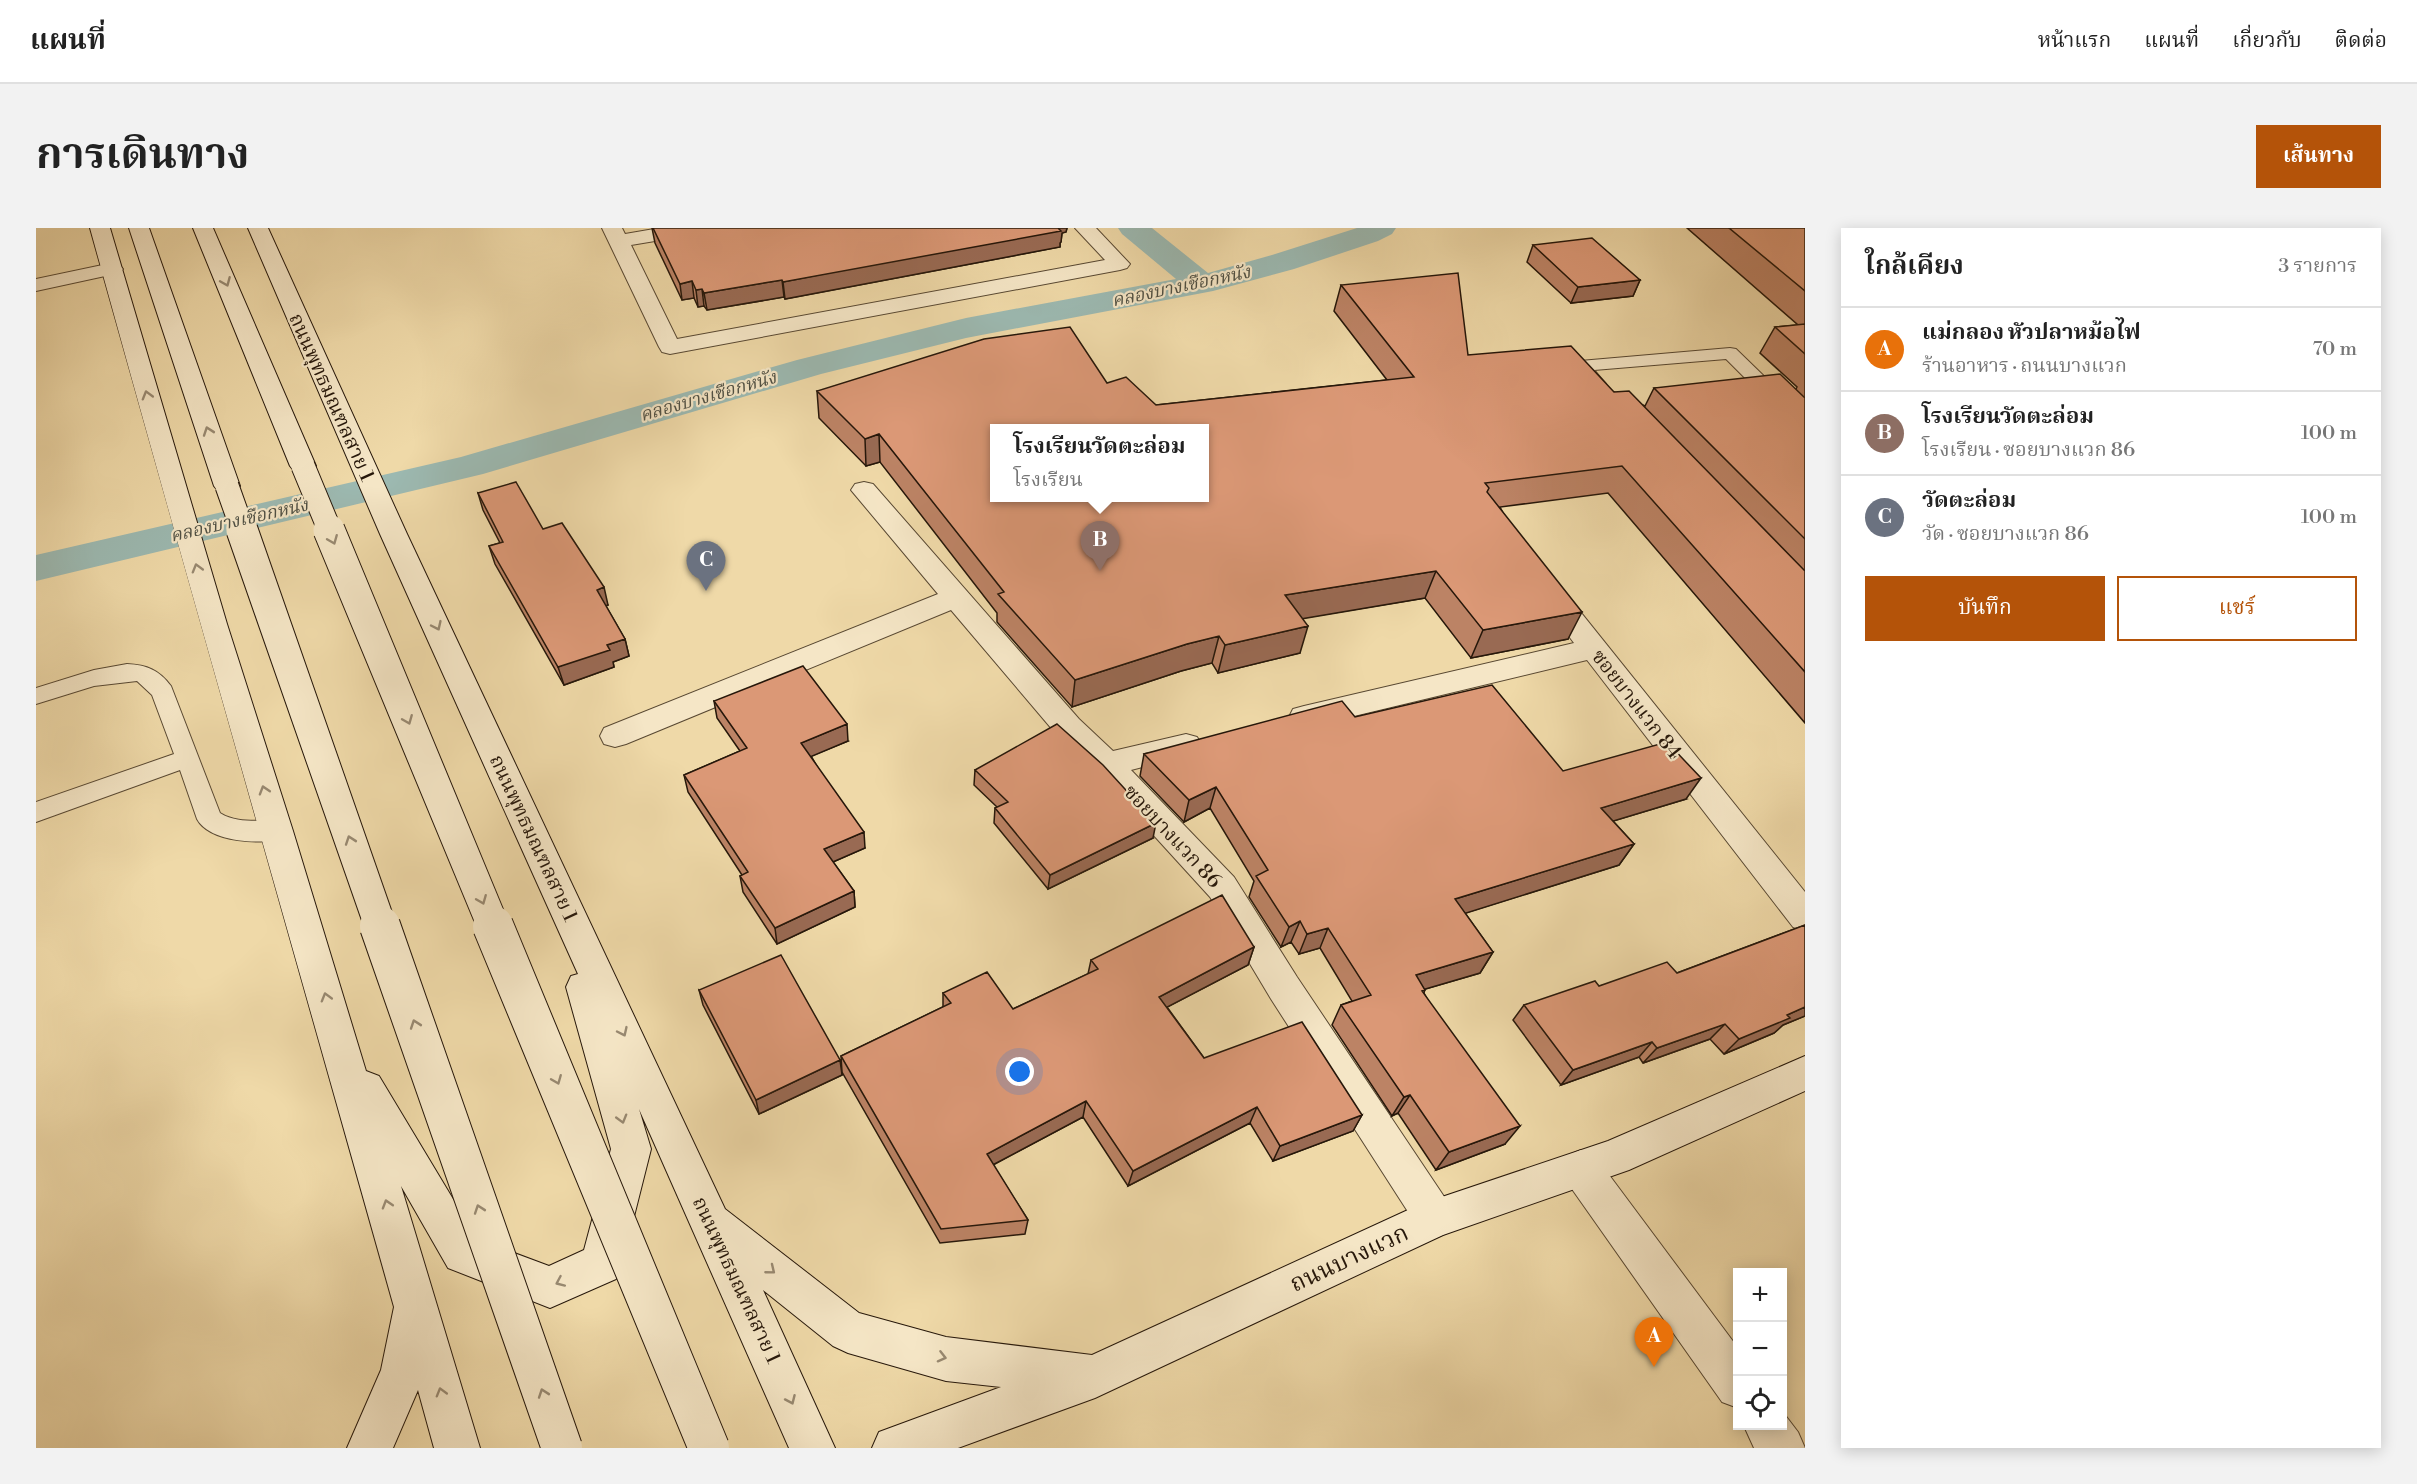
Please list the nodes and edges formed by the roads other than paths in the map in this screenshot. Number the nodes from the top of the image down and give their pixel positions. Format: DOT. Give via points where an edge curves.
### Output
graph roads {
  1 [pos="100,228"];
  2 [pos="139,228"];
  3 [pos="203,228"];
  4 [pos="258,228"];
  5 [pos="697,228"];
  6 [pos="1085,228"];
  7 [pos="616,234"];
  8 [pos="112,269"];
  9 [pos="36,285"];
  10 [pos="1612,399"];
  11 [pos="1805,427"];
  12 [pos="864,490"];
  13 [pos="1528,564"];
  14 [pos="956,597"];
  15 [pos="1594,648"];
  16 [pos="36,696"];
  17 [pos="1281,723"];
  18 [pos="615,736"];
  19 [pos="1211,739"];
  20 [pos="188,758"];
  21 [pos="1107,764"];
  22 [pos="36,812"];
  23 [pos="277,831"];
  24 [pos="554,881"];
  25 [pos="1805,917"];
  26 [pos="340,1046"];
  27 [pos="1805,1073"];
  28 [pos="1581,1169"];
  29 [pos="1435,1218"];
  30 [pos="709,1221"];
  31 [pos="416,1302"];
  32 [pos="1095,1376"];
  33 [pos="1733,1380"];
  34 [pos="1769,1430"];
  35 [pos="941,1440"];
  36 [pos="370,1448"];
  37 [pos="457,1448"];
  38 [pos="562,1448"];
  39 [pos="709,1448"];
  40 [pos="812,1448"];
  41 [pos="895,1448"];
  42 [pos="1782,1448"];
  1 -- 8 [label="main road"];
  38 -- 2 [label="main road, one-way, bridge"];
  3 -- 39 [label="main road, one-way, bridge"];
  4 -- 24 [label="main road, ถนนพุทธมณฑลสาย 1, one-way" via="343,426"];
  5 -- 7 [label="main road"];
  6 -- 7 [label="main road" via="1120,264 670,347"];
  8 -- 9 [label="main road"];
  23 -- 8 [label="main road, one-way" via="213,624"];
  10 -- 11 [label="lane" via="1580,366 1730,353"];
  12 -- 14 [label="main road, ซอยบางแวก 86"];
  13 -- 15 [label="main road, ซอยบางแวก 84"];
  14 -- 18 [label="main road"];
  14 -- 21 [label="main road, ซอยบางแวก 86" via="1068,727"];
  15 -- 17 [label="main road"];
  15 -- 25 [label="main road, ซอยบางแวก 84"];
  16 -- 20 [label="lane" via="108,675 134,672 150,677 163,692"];
  19 -- 21 [label="main road"];
  20 -- 22 [label="lane"];
  20 -- 23 [label="lane" via="210,819 236,831"];
  21 -- 29 [label="main road, ซอยบางแวก 86" via="1222,887"];
  26 -- 23 [label="main road, one-way"];
  24 -- 26 [label="main road, one-way" via="631,1149 601,1264 550,1287 463,1254"];
  24 -- 30 [label="main road, ถนนพุทธมณฑลสาย 1, one-way"];
  31 -- 26 [label="main road, one-way"];
  27 -- 28 [label="main road, ถนนบางแวก"];
  28 -- 29 [label="main road, ถนนบางแวก"];
  28 -- 33 [label="main road"];
  29 -- 32 [label="main road, ถนนบางแวก"];
  30 -- 32 [label="main road, one-way" via="848,1331 946,1359"];
  30 -- 40 [label="main road, ถนนพุทธมณฑลสาย 1, one-way"];
  31 -- 36 [label="main road" via="403,1372"];
  37 -- 31 [label="main road, one-way"];
  32 -- 35 [label="main road, ถนนบางแวก"];
  34 -- 42 [label="main road"];
  35 -- 41 [label="main road, ถนนบางแวก"];
}
